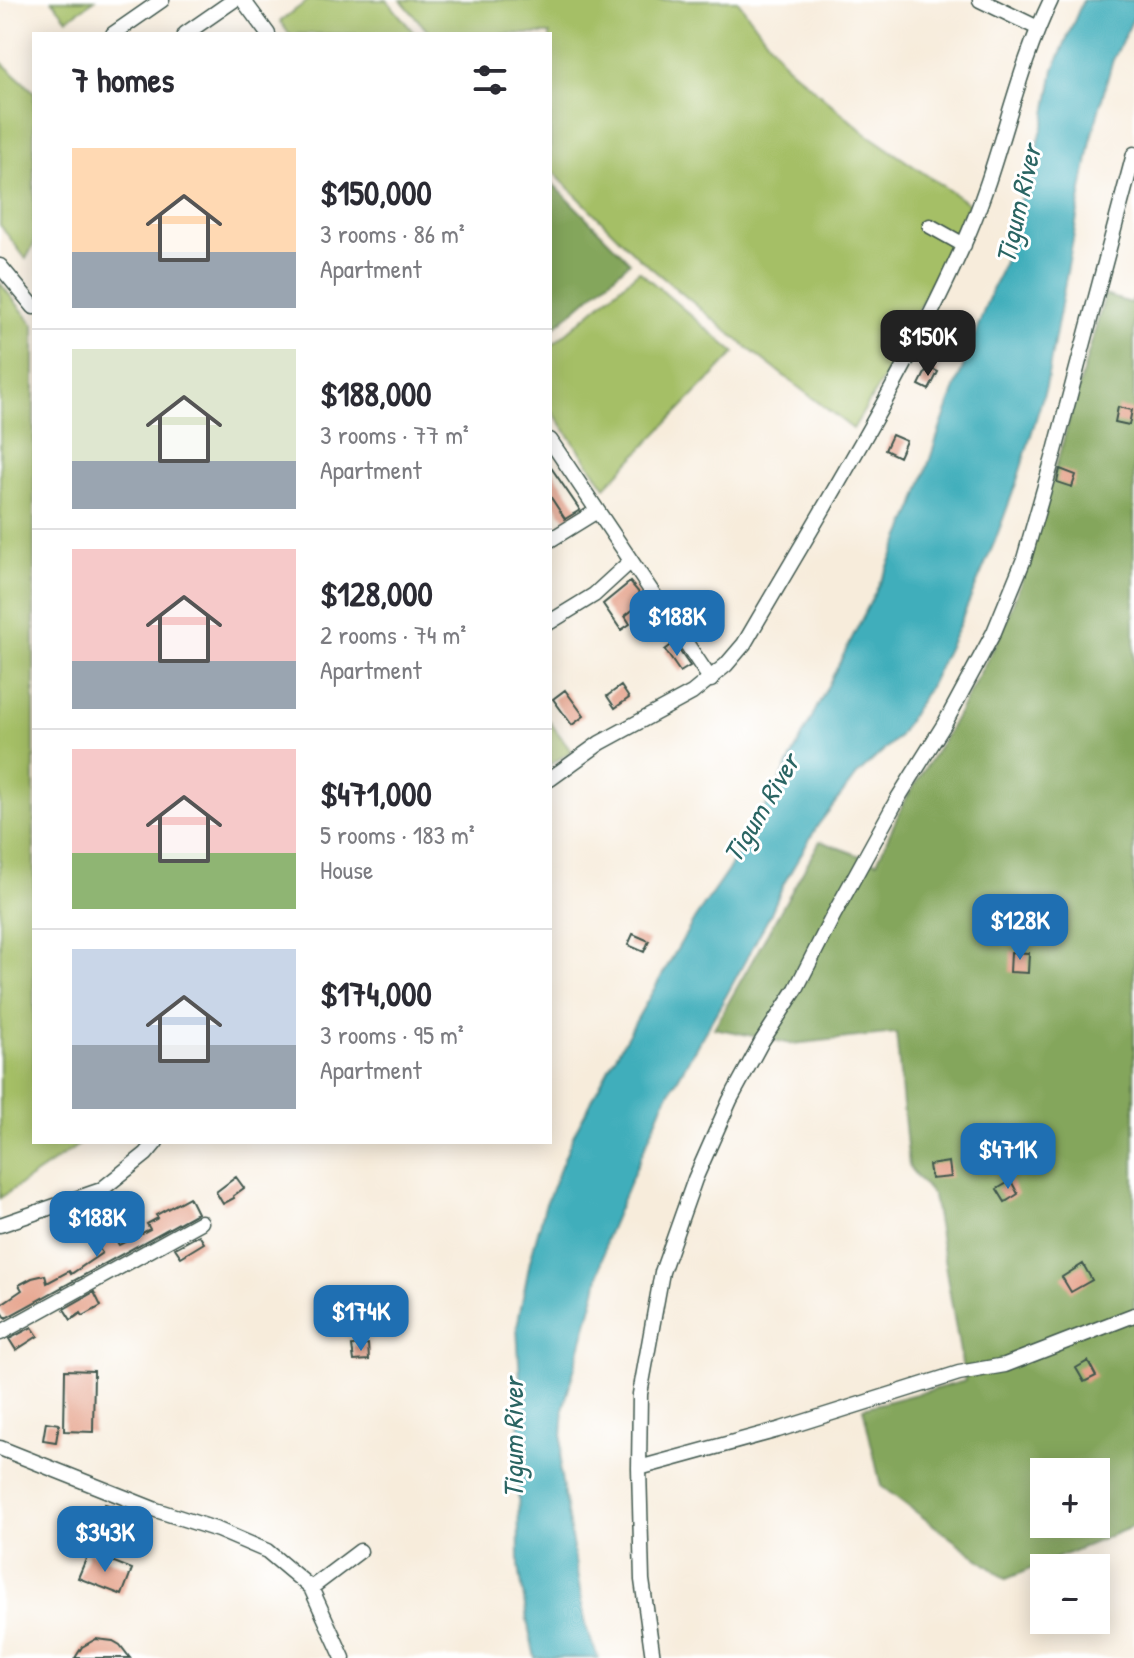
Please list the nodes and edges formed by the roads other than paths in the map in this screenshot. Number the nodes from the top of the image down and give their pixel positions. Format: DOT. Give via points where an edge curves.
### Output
graph roads {
  1 [pos="162,0"];
  2 [pos="234,0"];
  3 [pos="243,0"];
  4 [pos="980,0"];
  5 [pos="1051,0"];
  6 [pos="1038,28"];
  7 [pos="260,31"];
  8 [pos="116,32"];
  9 [pos="188,32"];
  10 [pos="1134,154"];
  11 [pos="930,226"];
  12 [pos="964,245"];
  13 [pos="0,266"];
  14 [pos="32,305"];
  15 [pos="556,462"];
  16 [pos="597,511"];
  17 [pos="552,539"];
  18 [pos="631,561"];
  19 [pos="552,621"];
  20 [pos="711,680"];
  21 [pos="552,778"];
  22 [pos="154,1144"];
  23 [pos="201,1222"];
  24 [pos="0,1225"];
  25 [pos="1134,1315"];
  26 [pos="0,1333"];
  27 [pos="0,1448"];
  28 [pos="639,1468"];
  29 [pos="360,1551"];
  30 [pos="311,1588"];
  31 [pos="343,1658"];
  32 [pos="653,1658"];
  1 -- 8 [label="street"];
  2 -- 9 [label="street"];
  3 -- 7 [label="street"];
  4 -- 6 [label="street"];
  5 -- 6 [label="street"];
  6 -- 12 [label="street"];
  10 -- 28 [label="street" via="1048,478 1024,559 994,632 762,1041 695,1179 662,1272 640,1394"];
  11 -- 12 [label="street"];
  12 -- 20 [label="street" via="902,371 744,644"];
  13 -- 14 [label="street"];
  15 -- 16 [label="street"];
  16 -- 17 [label="street"];
  16 -- 18 [label="street"];
  18 -- 19 [label="street" via="594,595"];
  18 -- 20 [label="street"];
  20 -- 21 [label="street" via="600,743"];
  22 -- 24 [label="street" via="101,1190"];
  23 -- 26 [label="street"];
  25 -- 28 [label="street" via="1005,1365 959,1373"];
  27 -- 30 [label="street" via="267,1551"];
  28 -- 32 [label="street" via="642,1580"];
  29 -- 30 [label="street"];
  30 -- 31 [label="street"];
}
